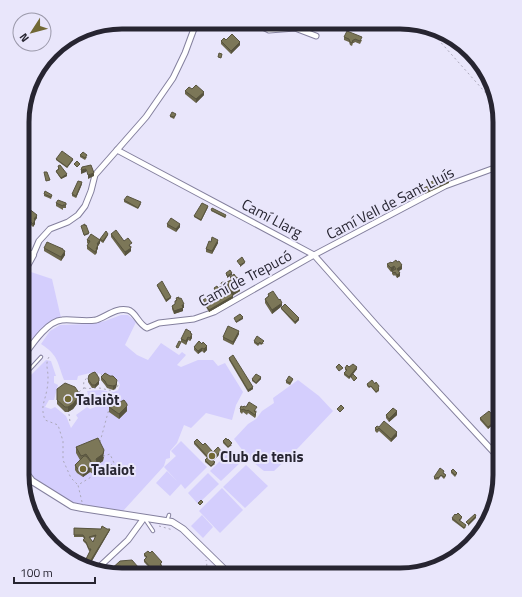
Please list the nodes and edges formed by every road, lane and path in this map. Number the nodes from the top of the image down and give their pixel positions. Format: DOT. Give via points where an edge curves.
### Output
graph roads {
  1 [pos="194,29"];
  2 [pos="267,29"];
  3 [pos="282,29"];
  4 [pos="298,29"];
  5 [pos="316,36"];
  6 [pos="435,36"];
  7 [pos="489,97"];
  8 [pos="118,150"];
  9 [pos="493,168"];
  10 [pos="29,253"];
  11 [pos="33,255"];
  12 [pos="314,256"];
  13 [pos="29,262"];
  14 [pos="29,349"];
  15 [pos="41,357"];
  16 [pos="49,358"];
  17 [pos="29,369"];
  18 [pos="94,373"];
  19 [pos="90,375"];
  20 [pos="106,376"];
  21 [pos="116,380"];
  22 [pos="84,388"];
  23 [pos="79,392"];
  24 [pos="113,395"];
  25 [pos="69,414"];
  26 [pos="70,422"];
  27 [pos="100,443"];
  28 [pos="102,449"];
  29 [pos="493,451"];
  30 [pos="29,477"];
  31 [pos="78,485"];
  32 [pos="82,508"];
  33 [pos="144,518"];
  34 [pos="153,531"];
  35 [pos="101,565"];
  36 [pos="223,568"];
  1 -- 8 [label="street" via="172,78 146,117"];
  2 -- 3 [label="street"];
  4 -- 5 [label="street"];
  6 -- 7 [label="path"];
  8 -- 11 [label="street" via="95,175 85,206 78,215 50,229 39,242"];
  8 -- 12 [label="street, Camí Llarg"];
  9 -- 12 [label="street, Camí Vell de Sant Lluís" via="444,186"];
  10 -- 11 [label="street"];
  11 -- 13 [label="street"];
  12 -- 14 [label="street, Camí de Trepucó" via="214,312 194,319 158,323 147,328 140,324 129,310 124,309 97,319 60,320 43,331"];
  12 -- 29 [label="street, Camí Llarg"];
  15 -- 17 [label="lane"];
  16 -- 31 [label="path" via="48,388 43,414 45,420 58,425 63,441 62,460 71,478"];
  18 -- 20 [label="path"];
  19 -- 22 [label="path" via="84,380"];
  21 -- 22 [label="path" via="118,384 115,390"];
  22 -- 23 [label="path"];
  24 -- 27 [label="path"];
  25 -- 26 [label="path"];
  28 -- 31 [label="path" via="104,456 110,454 114,464"];
  30 -- 32 [label="street" via="72,506"];
  31 -- 32 [label="path"];
  32 -- 33 [label="street"];
  33 -- 34 [label="lane"];
  33 -- 35 [label="street" via="128,540"];
  33 -- 36 [label="street" via="168,518"];
}
